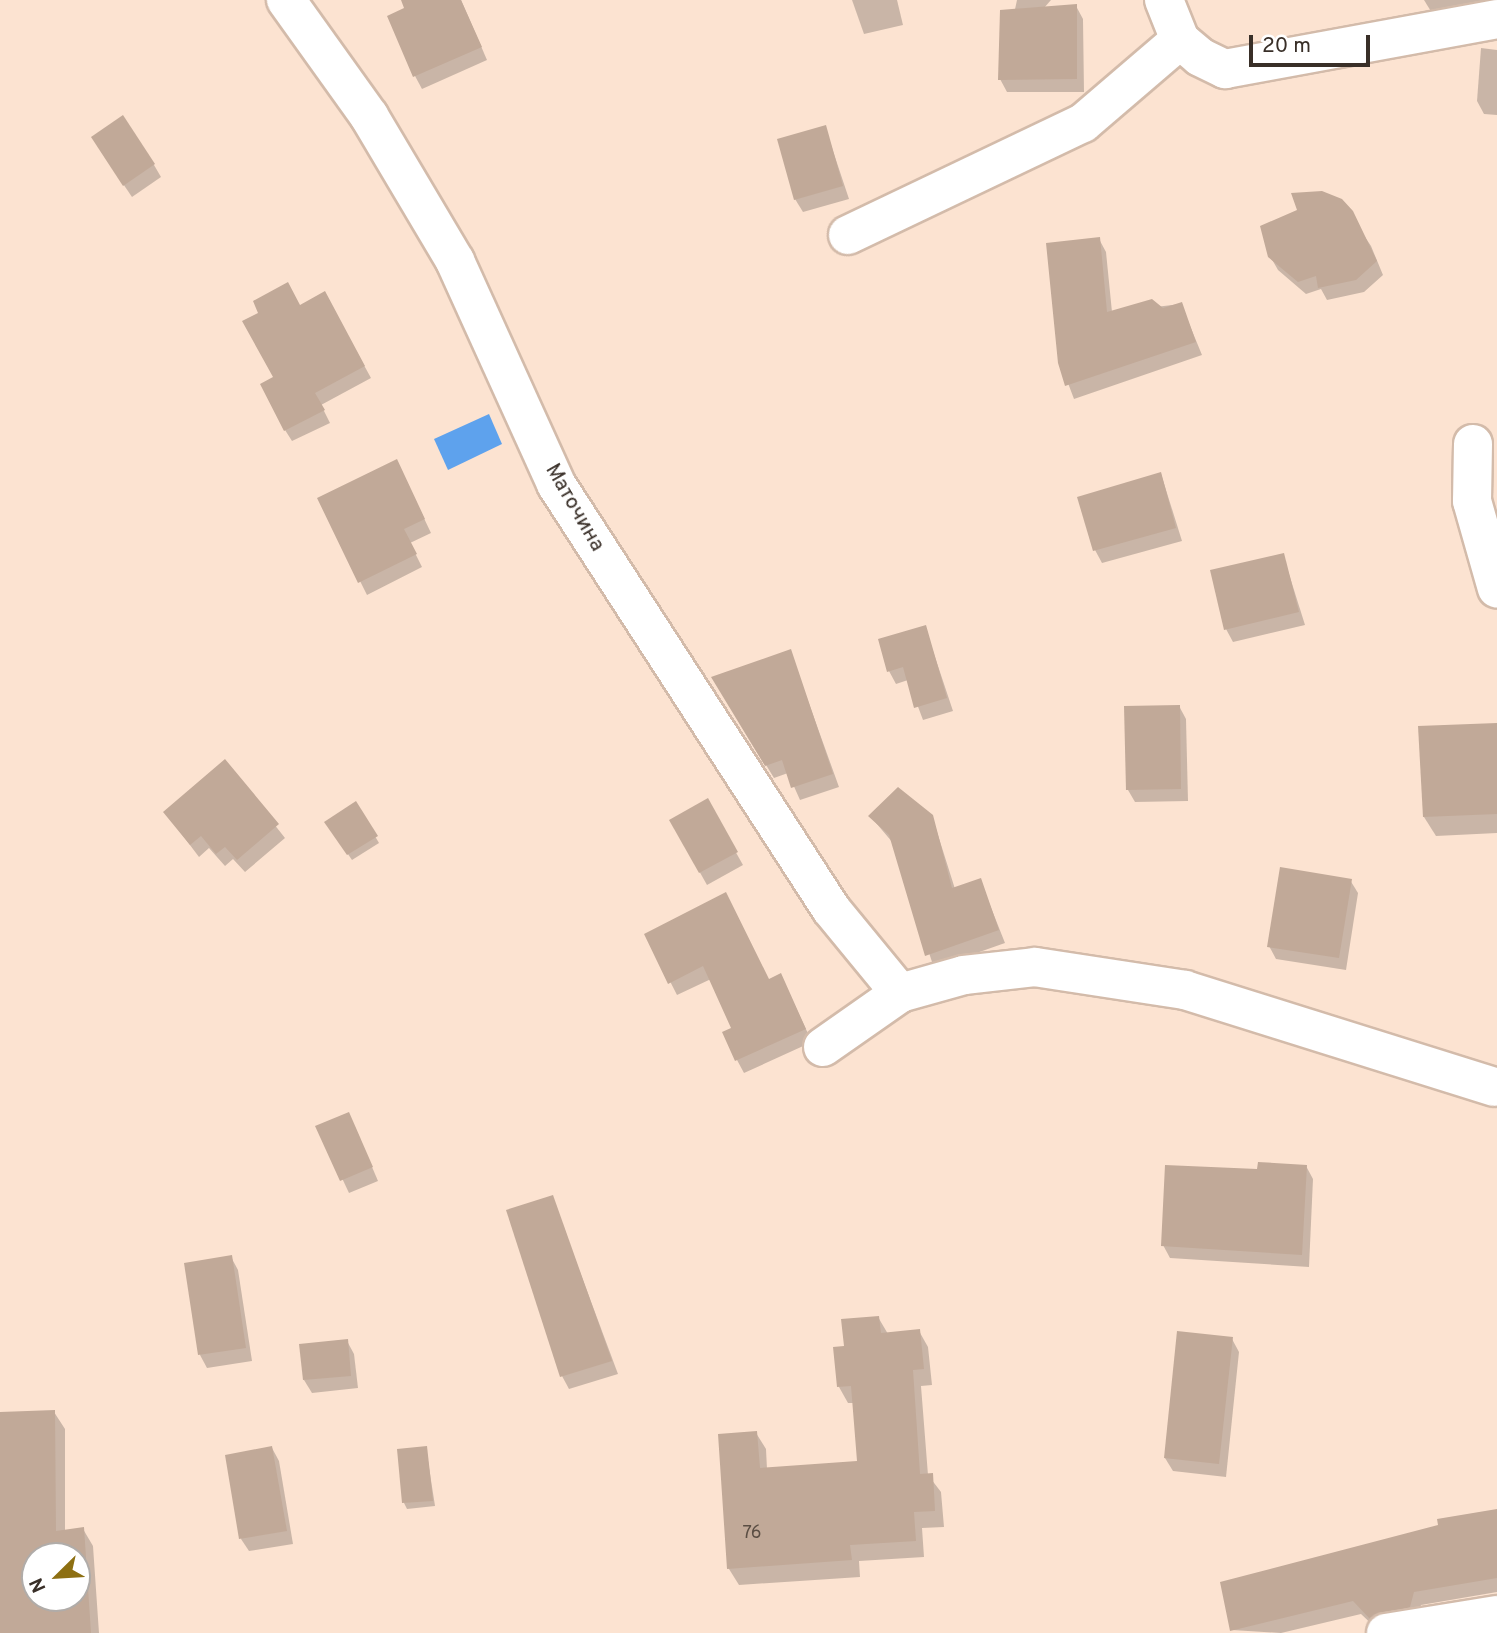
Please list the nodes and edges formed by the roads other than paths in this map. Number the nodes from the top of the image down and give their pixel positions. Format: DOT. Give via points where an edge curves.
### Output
graph roads {
  1 [pos="286,0"];
  2 [pos="1164,0"];
  3 [pos="1497,19"];
  4 [pos="1180,40"];
  5 [pos="848,235"];
  6 [pos="1473,444"];
  7 [pos="1497,589"];
  8 [pos="900,993"];
  9 [pos="823,1047"];
  10 [pos="1496,1081"];
  11 [pos="1497,1615"];
  12 [pos="1386,1633"];
  1 -- 8 [label="street, Маточина" via="369,116 455,261 556,484 831,909"];
  2 -- 4 [label="street"];
  3 -- 4 [label="street" via="1225,69"];
  4 -- 5 [label="street" via="1083,123"];
  6 -- 7 [label="street" via="1472,501"];
  8 -- 9 [label="street"];
  8 -- 10 [label="street" via="964,975 1035,967 1108,976 1185,990"];
  11 -- 12 [label="street"];
}
